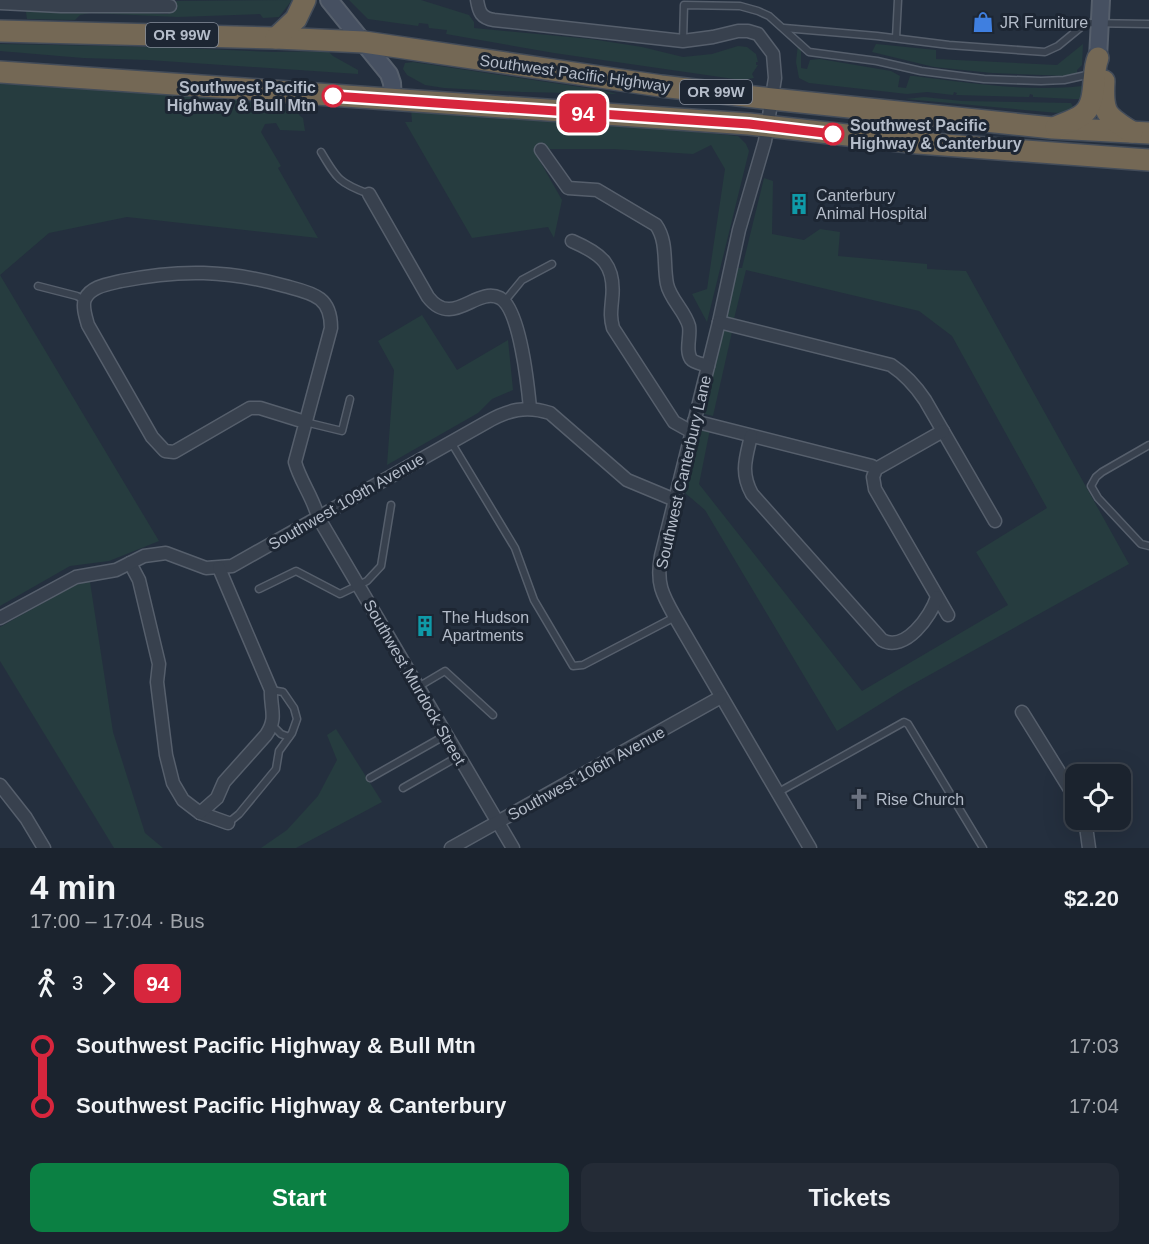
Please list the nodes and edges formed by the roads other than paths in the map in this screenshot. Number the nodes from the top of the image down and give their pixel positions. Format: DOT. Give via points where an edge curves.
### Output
graph roads {
  1 [pos="305,0"];
  2 [pos="329,0"];
  3 [pos="898,0"];
  4 [pos="1101,0"];
  5 [pos="0,3"];
  6 [pos="478,5"];
  7 [pos="170,6"];
  8 [pos="1100,23"];
  9 [pos="1149,24"];
  10 [pos="783,28"];
  11 [pos="0,31"];
  12 [pos="276,38"];
  13 [pos="896,38"];
  14 [pos="683,41"];
  15 [pos="364,42"];
  16 [pos="1096,65"];
  17 [pos="0,72"];
  18 [pos="772,99"];
  19 [pos="393,100"];
  20 [pos="767,127"];
  21 [pos="1053,128"];
  22 [pos="1140,133"];
  23 [pos="541,150"];
  24 [pos="321,152"];
  25 [pos="1149,160"];
  26 [pos="369,194"];
  27 [pos="572,241"];
  28 [pos="552,264"];
  29 [pos="38,286"];
  30 [pos="84,300"];
  31 [pos="504,302"];
  32 [pos="719,322"];
  33 [pos="708,366"];
  34 [pos="350,399"];
  35 [pos="530,408"];
  36 [pos="305,422"];
  37 [pos="693,427"];
  38 [pos="943,431"];
  39 [pos="752,436"];
  40 [pos="451,442"];
  41 [pos="1149,445"];
  42 [pos="876,469"];
  43 [pos="675,500"];
  44 [pos="391,505"];
  45 [pos="318,517"];
  46 [pos="994,521"];
  47 [pos="1149,546"];
  48 [pos="130,563"];
  49 [pos="219,568"];
  50 [pos="358,585"];
  51 [pos="259,589"];
  52 [pos="937,597"];
  53 [pos="948,615"];
  54 [pos="675,617"];
  55 [pos="0,618"];
  56 [pos="418,687"];
  57 [pos="272,690"];
  58 [pos="721,697"];
  59 [pos="1022,712"];
  60 [pos="493,716"];
  61 [pos="273,726"];
  62 [pos="446,735"];
  63 [pos="290,737"];
  64 [pos="459,756"];
  65 [pos="370,778"];
  66 [pos="1065,781"];
  67 [pos="0,784"];
  68 [pos="403,788"];
  69 [pos="777,793"];
  70 [pos="200,813"];
  71 [pos="498,822"];
  72 [pos="228,823"];
  73 [pos="1087,830"];
  74 [pos="44,848"];
  75 [pos="451,848"];
  76 [pos="513,848"];
  77 [pos="810,848"];
  78 [pos="983,848"];
  79 [pos="1089,848"];
  1 -- 12 [label="highway" via="296,19"];
  2 -- 15 [label="main road"];
  3 -- 13 [label="lane"];
  4 -- 8 [label="main road"];
  5 -- 7 [label="street"];
  6 -- 14 [label="street, Southwest Canterbury Lane" via="486,19"];
  8 -- 9 [label="lane"];
  8 -- 13 [label="lane" via="1086,23 1045,52"];
  8 -- 16 [label="main road"];
  10 -- 13 [label="lane"];
  10 -- 14 [label="lane" via="769,16 740,6 684,4"];
  10 -- 16 [label="lane" via="809,52 984,79 1081,78"];
  11 -- 12 [label="highway, Southwest Pacific Highway / OR 99W"];
  12 -- 15 [label="highway, Southwest Pacific Highway / OR 99W"];
  14 -- 18 [label="street, Southwest Canterbury Lane" via="738,31 758,34 773,54"];
  15 -- 18 [label="highway, Southwest Pacific Highway / OR 99W"];
  15 -- 19 [label="main road" via="389,74"];
  16 -- 21 [label="highway" via="1088,110"];
  16 -- 22 [label="highway" via="1104,69 1103,100 1109,118"];
  17 -- 19 [label="highway, Southwest Pacific Highway / OR 99W"];
  18 -- 20 [label="street, Southwest Canterbury Lane"];
  18 -- 21 [label="highway, Southwest Pacific Highway / OR 99W"];
  19 -- 20 [label="highway, Southwest Pacific Highway / OR 99W"];
  20 -- 25 [label="highway, Southwest Pacific Highway / OR 99W" via="940,145"];
  20 -- 32 [label="street, Southwest Canterbury Lane"];
  21 -- 22 [label="highway, Southwest Pacific Highway / OR 99W"];
  23 -- 33 [label="street" via="568,188 597,190 656,225 661,232 667,286 690,330 690,358"];
  24 -- 26 [label="lane" via="340,181"];
  26 -- 31 [label="street" via="435,305 454,309 488,297"];
  27 -- 37 [label="street" via="599,254 611,271 613,327 674,422"];
  28 -- 31 [label="lane" via="522,280"];
  29 -- 30 [label="lane"];
  30 -- 36 [label="street" via="88,326 152,437 165,451 174,452 250,408"];
  30 -- 36 [label="street, Southwest Murdock Street" via="101,286 150,275 195,272 250,276 314,295 326,306 331,328"];
  31 -- 35 [label="street" via="519,336"];
  32 -- 33 [label="street, Southwest Canterbury Lane"];
  32 -- 38 [label="street" via="891,366 914,384"];
  33 -- 37 [label="street, Southwest Canterbury Lane"];
  34 -- 36 [label="lane" via="342,431"];
  35 -- 40 [label="street, Southwest 109th Avenue" via="503,414"];
  35 -- 43 [label="street" via="550,413 627,480"];
  36 -- 45 [label="street, Southwest Murdock Street" via="295,462"];
  37 -- 39 [label="street"];
  37 -- 43 [label="street, Southwest Canterbury Lane"];
  38 -- 42 [label="street"];
  38 -- 46 [label="street"];
  39 -- 42 [label="street"];
  39 -- 52 [label="street" via="744,476 752,494 882,640 897,643 907,638 933,610"];
  40 -- 45 [label="street, Southwest 109th Avenue"];
  40 -- 54 [label="lane" via="515,548 534,600 573,666 583,665"];
  41 -- 47 [label="lane" via="1102,472 1091,486 1141,544"];
  42 -- 52 [label="street" via="875,489"];
  43 -- 54 [label="street, Southwest Canterbury Lane" via="658,576"];
  44 -- 50 [label="lane" via="381,566 373,577"];
  45 -- 49 [label="street, Southwest 109th Avenue" via="232,566"];
  45 -- 50 [label="street, Southwest Murdock Street"];
  48 -- 49 [label="street" via="166,552 206,568"];
  48 -- 55 [label="street" via="116,570 76,577"];
  48 -- 70 [label="street" via="139,580 159,664 157,681 173,783 183,800"];
  49 -- 57 [label="street"];
  50 -- 51 [label="lane" via="340,594 297,571"];
  50 -- 56 [label="street, Southwest Murdock Street"];
  52 -- 53 [label="street"];
  54 -- 58 [label="street, Southwest Canterbury Lane"];
  56 -- 60 [label="lane" via="445,671"];
  56 -- 62 [label="street, Southwest Murdock Street"];
  57 -- 61 [label="street"];
  57 -- 63 [label="lane" via="283,692 294,708 297,719"];
  58 -- 69 [label="street, Southwest Canterbury Lane"];
  58 -- 71 [label="street, Southwest 106th Avenue"];
  59 -- 66 [label="street"];
  61 -- 63 [label="lane"];
  61 -- 70 [label="street" via="224,782 217,798"];
  62 -- 64 [label="street, Southwest Murdock Street"];
  62 -- 65 [label="lane"];
  63 -- 72 [label="lane" via="279,751 276,769"];
  64 -- 68 [label="lane"];
  64 -- 71 [label="street, Southwest Murdock Street"];
  67 -- 74 [label="street"];
  69 -- 77 [label="street, Southwest Canterbury Lane"];
  69 -- 78 [label="lane" via="904,722"];
  70 -- 72 [label="street"];
  71 -- 75 [label="street, Southwest 106th Avenue"];
  71 -- 76 [label="street, Southwest Murdock Street"];
  73 -- 79 [label="street"];
}
